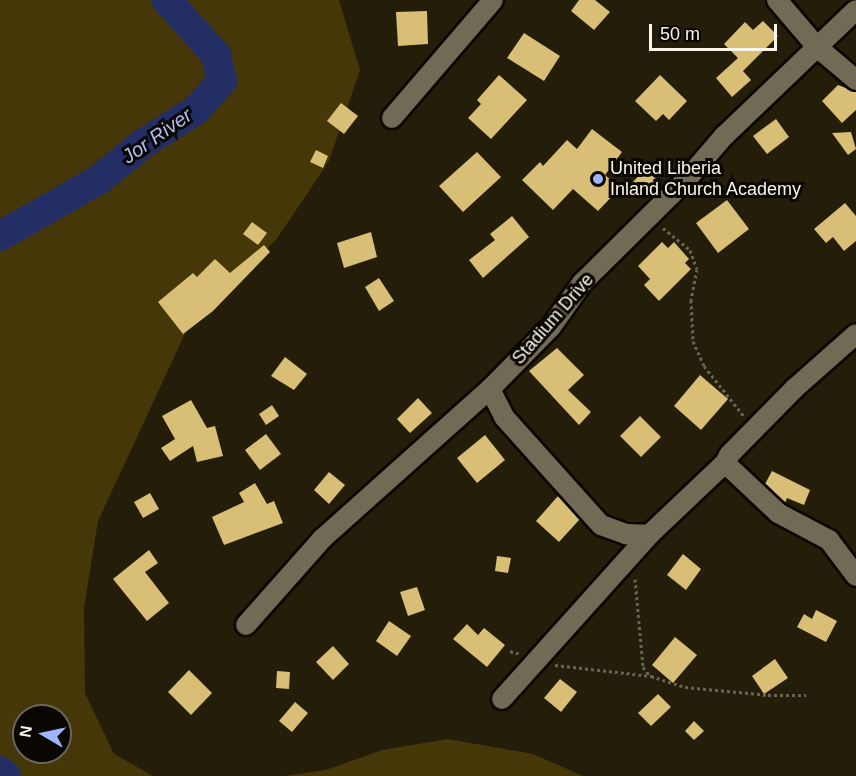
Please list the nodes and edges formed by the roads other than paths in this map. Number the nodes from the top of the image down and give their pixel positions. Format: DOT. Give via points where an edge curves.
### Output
graph roads {
  1 [pos="493,0"];
  2 [pos="777,0"];
  3 [pos="856,10"];
  4 [pos="817,46"];
  5 [pos="856,80"];
  6 [pos="392,118"];
  7 [pos="856,334"];
  8 [pos="490,389"];
  9 [pos="725,463"];
  10 [pos="649,536"];
  11 [pos="856,576"];
  12 [pos="246,625"];
  13 [pos="502,699"];
  1 -- 6 [label="street"];
  2 -- 4 [label="street"];
  3 -- 4 [label="street, Stadium Drive"];
  4 -- 5 [label="street"];
  4 -- 8 [label="street, Stadium Drive" via="582,283 550,327"];
  7 -- 9 [label="street" via="754,429"];
  8 -- 10 [label="street" via="504,417 601,525 626,534"];
  8 -- 12 [label="street, Stadium Drive" via="322,539"];
  9 -- 10 [label="street"];
  9 -- 11 [label="street" via="778,513 829,540"];
  10 -- 13 [label="street"];
}
